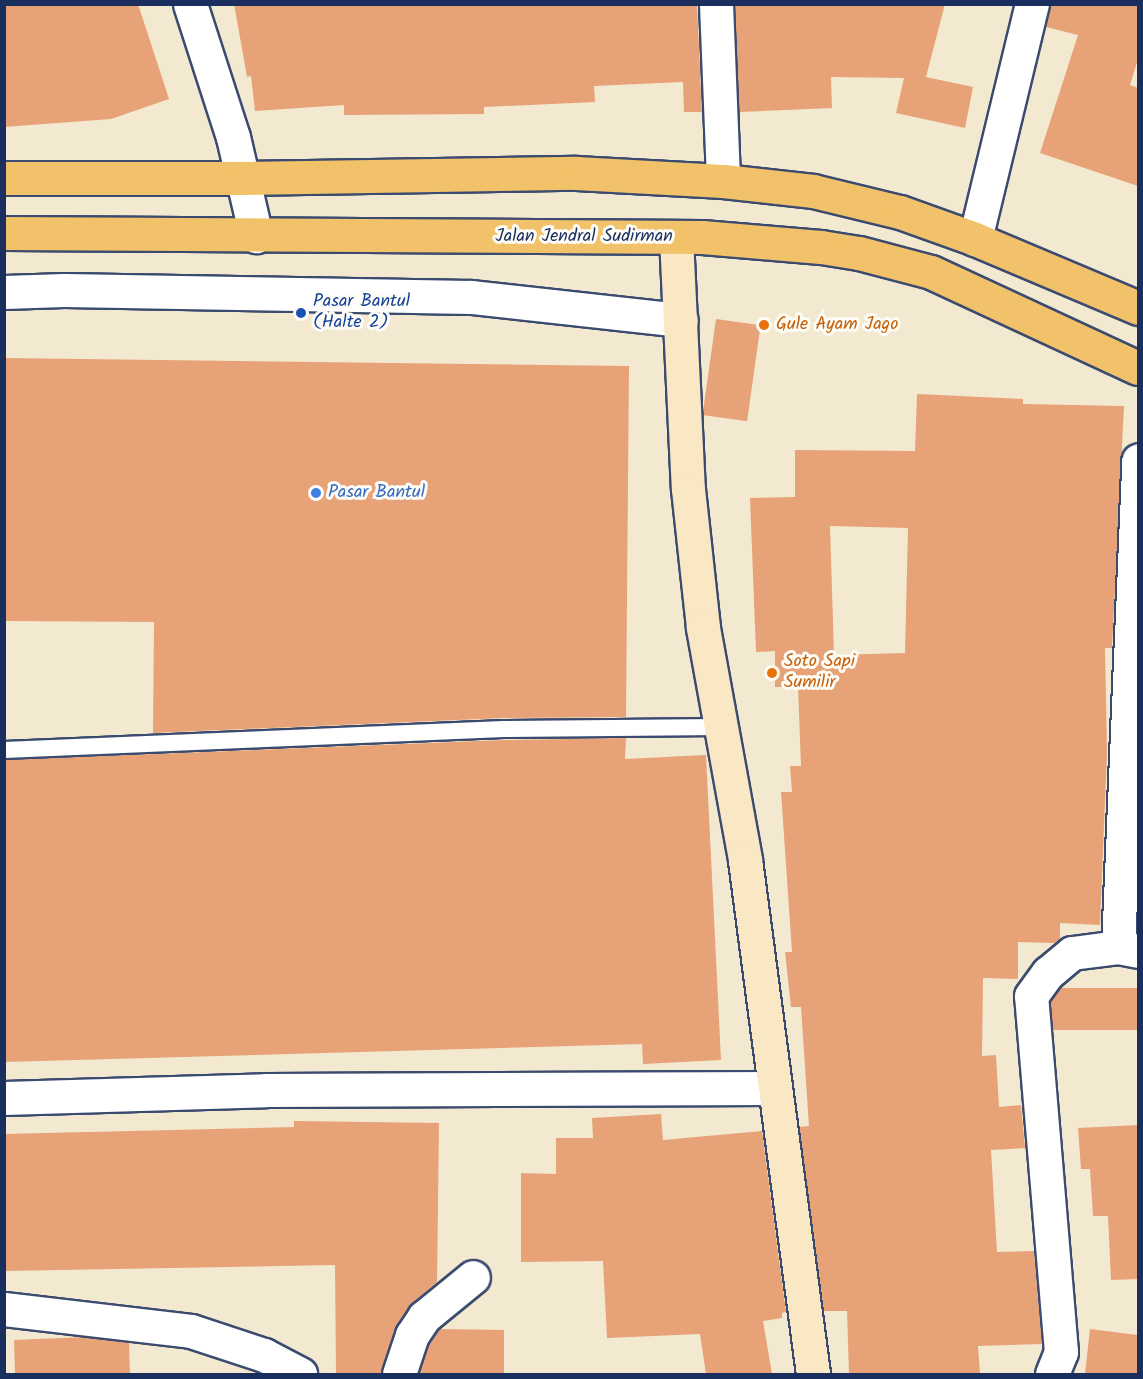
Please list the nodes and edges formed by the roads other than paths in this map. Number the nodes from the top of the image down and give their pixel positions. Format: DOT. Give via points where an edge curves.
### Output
graph roads {
  1 [pos="190,4"];
  2 [pos="716,4"];
  3 [pos="1032,4"];
  4 [pos="4,178"];
  5 [pos="242,178"];
  6 [pos="723,181"];
  7 [pos="4,233"];
  8 [pos="256,236"];
  9 [pos="676,237"];
  10 [pos="975,239"];
  11 [pos="4,292"];
  12 [pos="1138,308"];
  13 [pos="681,320"];
  14 [pos="1138,368"];
  15 [pos="1138,460"];
  16 [pos="721,727"];
  17 [pos="4,750"];
  18 [pos="1128,949"];
  19 [pos="774,1088"];
  20 [pos="4,1098"];
  21 [pos="472,1277"];
  22 [pos="4,1309"];
  23 [pos="300,1374"];
  24 [pos="399,1374"];
  25 [pos="813,1374"];
  26 [pos="1053,1374"];
  1 -- 5 [label="street" via="233,136"];
  2 -- 6 [label="street"];
  3 -- 10 [label="street"];
  4 -- 5 [label="main road"];
  5 -- 6 [label="main road" via="576,173"];
  5 -- 8 [label="street"];
  6 -- 10 [label="main road" via="813,191 900,212"];
  7 -- 8 [label="main road, Jalan Jendral Sudirman"];
  8 -- 9 [label="main road, Jalan Jendral Sudirman"];
  9 -- 13 [label="street"];
  9 -- 14 [label="main road, Jalan Jendral Sudirman" via="789,243 900,262 965,287"];
  10 -- 12 [label="main road"];
  11 -- 13 [label="street" via="471,297"];
  13 -- 16 [label="street" via="688,489 703,628"];
  15 -- 18 [label="street"];
  16 -- 17 [label="lane" via="504,729"];
  16 -- 19 [label="street" via="745,860"];
  18 -- 26 [label="street" via="1072,953 1048,973 1031,996 1061,1352"];
  19 -- 20 [label="street" via="266,1090"];
  19 -- 25 [label="street"];
  21 -- 24 [label="street" via="424,1317 412,1335"];
  22 -- 23 [label="street" via="191,1331 264,1356"];
}
